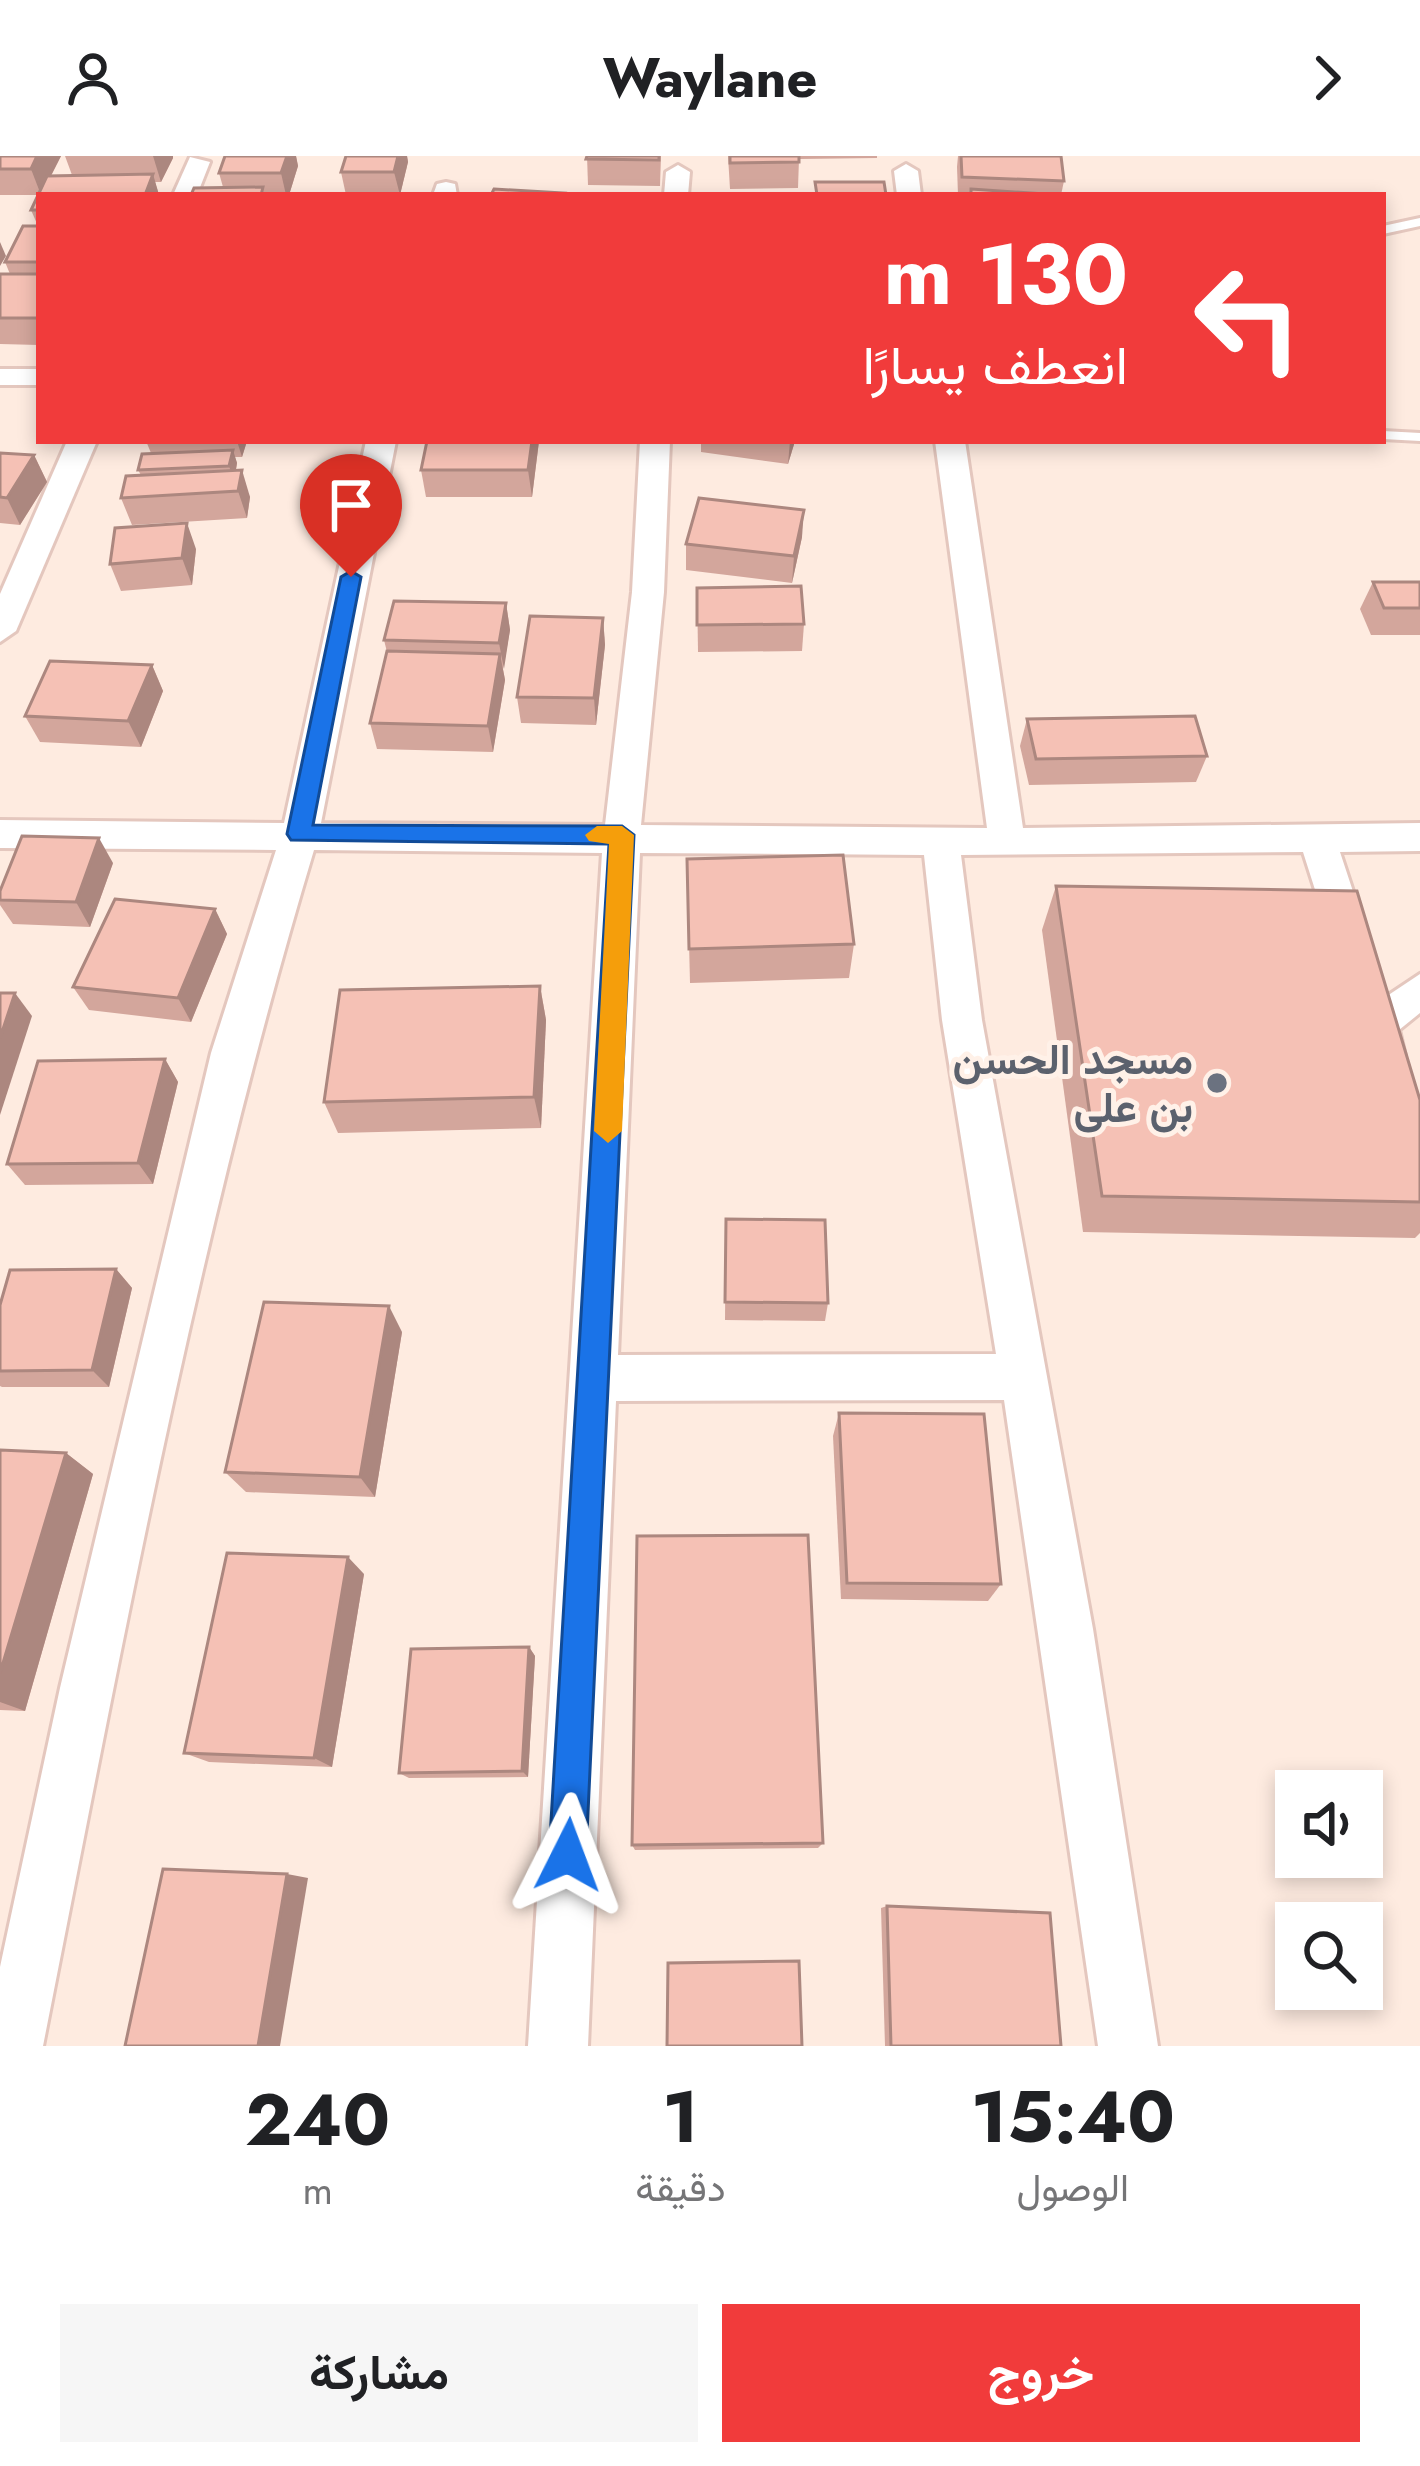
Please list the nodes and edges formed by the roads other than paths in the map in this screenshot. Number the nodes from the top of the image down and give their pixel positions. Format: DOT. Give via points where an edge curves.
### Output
graph roads {
  1 [pos="198,162"];
  2 [pos="185,192"];
  3 [pos="1420,221"];
  4 [pos="1386,229"];
  5 [pos="0,377"];
  6 [pos="36,377"];
  7 [pos="1386,435"];
  8 [pos="1420,437"];
  9 [pos="81,444"];
  10 [pos="380,444"];
  11 [pos="655,444"];
  12 [pos="950,444"];
  13 [pos="0,631"];
  14 [pos="0,834"];
  15 [pos="299,834"];
  16 [pos="622,835"];
  17 [pos="1420,837"];
  18 [pos="1318,840"];
  19 [pos="940,841"];
  20 [pos="1007,842"];
  21 [pos="1420,990"];
  22 [pos="1377,1024"];
  23 [pos="1396,1100"];
  24 [pos="1025,1377"];
  25 [pos="592,1378"];
  26 [pos="13,2046"];
  27 [pos="558,2046"];
  28 [pos="1128,2046"];
  1 -- 2 [label="street"];
  3 -- 4 [label="lane"];
  5 -- 6 [label="street"];
  7 -- 8 [label="lane"];
  9 -- 13 [label="street"];
  10 -- 15 [label="street"];
  11 -- 16 [label="street"];
  12 -- 20 [label="street"];
  14 -- 15 [label="street"];
  15 -- 16 [label="street"];
  15 -- 26 [label="street" via="232,1053"];
  16 -- 19 [label="street"];
  16 -- 25 [label="street"];
  17 -- 18 [label="street"];
  18 -- 20 [label="street"];
  18 -- 22 [label="street"];
  19 -- 20 [label="street"];
  19 -- 24 [label="street" via="962,1020"];
  21 -- 22 [label="street"];
  22 -- 23 [label="street"];
  24 -- 25 [label="street"];
  24 -- 28 [label="street"];
  25 -- 27 [label="street"];
}
